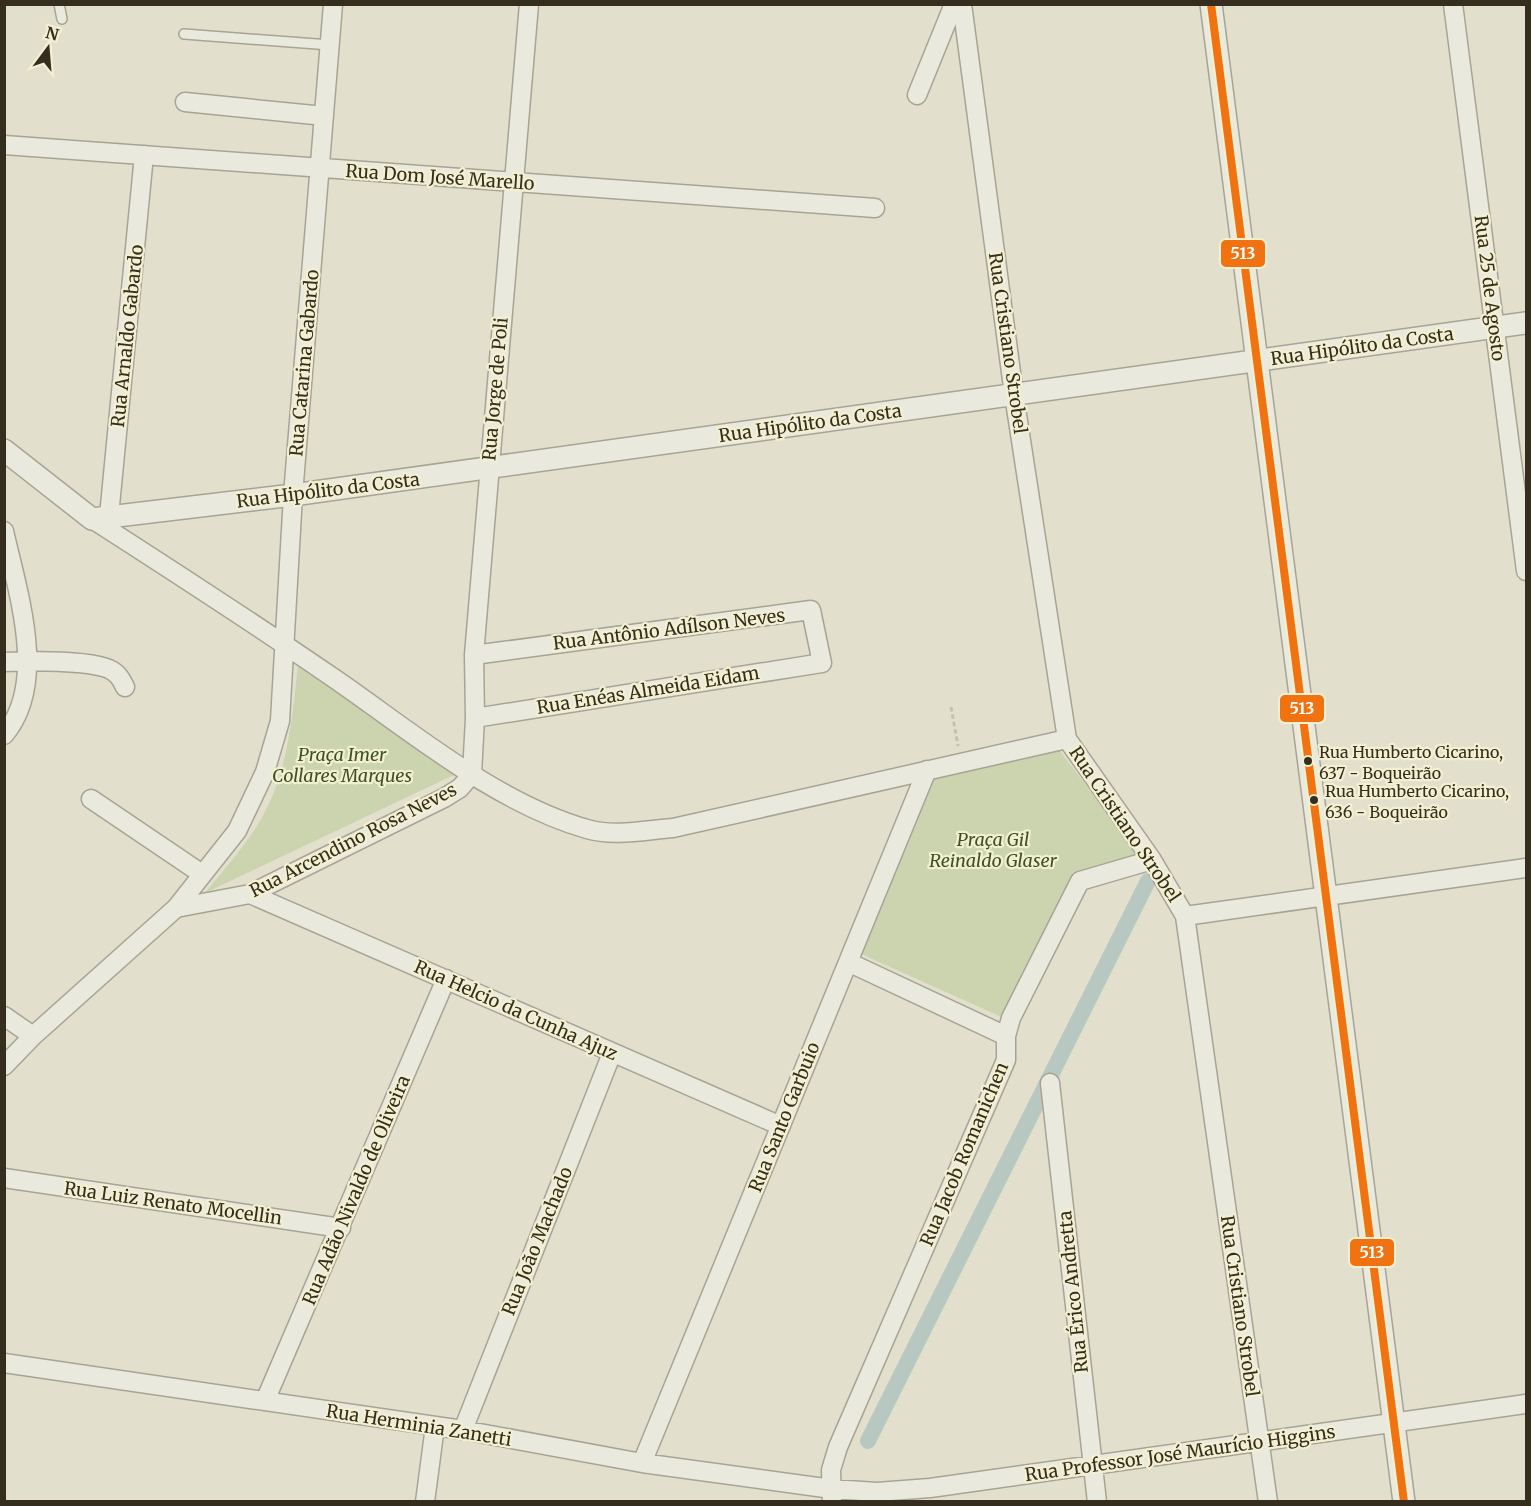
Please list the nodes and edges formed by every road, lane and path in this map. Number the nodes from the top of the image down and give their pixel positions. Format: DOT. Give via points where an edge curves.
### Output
graph roads {
  1 [pos="59,4"];
  2 [pos="333,4"];
  3 [pos="529,4"];
  4 [pos="954,4"];
  5 [pos="962,4"];
  6 [pos="1211,4"];
  7 [pos="1453,4"];
  8 [pos="62,19"];
  9 [pos="184,34"];
  10 [pos="330,45"];
  11 [pos="917,95"];
  12 [pos="185,102"];
  13 [pos="324,116"];
  14 [pos="4,145"];
  15 [pos="144,155"];
  16 [pos="320,169"];
  17 [pos="512,182"];
  18 [pos="875,208"];
  19 [pos="1527,323"];
  20 [pos="1495,327"];
  21 [pos="1257,361"];
  22 [pos="1014,395"];
  23 [pos="4,450"];
  24 [pos="488,468"];
  25 [pos="293,495"];
  26 [pos="101,518"];
  27 [pos="4,531"];
  28 [pos="1527,571"];
  29 [pos="283,643"];
  30 [pos="474,655"];
  31 [pos="28,661"];
  32 [pos="4,662"];
  33 [pos="822,663"];
  34 [pos="125,687"];
  35 [pos="951,707"];
  36 [pos="475,718"];
  37 [pos="4,735"];
  38 [pos="1067,739"];
  39 [pos="961,763"];
  40 [pos="927,770"];
  41 [pos="472,774"];
  42 [pos="91,799"];
  43 [pos="1152,860"];
  44 [pos="1527,868"];
  45 [pos="202,874"];
  46 [pos="250,894"];
  47 [pos="1326,896"];
  48 [pos="176,908"];
  49 [pos="1185,916"];
  50 [pos="848,962"];
  51 [pos="446,979"];
  52 [pos="4,1016"];
  53 [pos="33,1036"];
  54 [pos="1006,1036"];
  55 [pos="612,1053"];
  56 [pos="4,1066"];
  57 [pos="1050,1083"];
  58 [pos="781,1126"];
  59 [pos="4,1178"];
  60 [pos="341,1228"];
  61 [pos="4,1363"];
  62 [pos="265,1401"];
  63 [pos="1527,1404"];
  64 [pos="1393,1422"];
  65 [pos="435,1426"];
  66 [pos="463,1430"];
  67 [pos="1259,1441"];
  68 [pos="642,1462"];
  69 [pos="1092,1465"];
  70 [pos="832,1495"];
  71 [pos="931,1495"];
  72 [pos="425,1502"];
  73 [pos="1097,1502"];
  74 [pos="1268,1502"];
  75 [pos="1404,1502"];
  1 -- 8 [label="lane"];
  2 -- 10 [label="street, Rua Catarina Gabardo"];
  3 -- 17 [label="street, Rua Jorge de Poli"];
  4 -- 11 [label="street"];
  5 -- 22 [label="street, Rua Cristiano Strobel"];
  6 -- 21 [label="street"];
  7 -- 20 [label="street, Rua 25 de Agosto"];
  9 -- 10 [label="lane"];
  10 -- 13 [label="street, Rua Catarina Gabardo"];
  12 -- 13 [label="street"];
  13 -- 16 [label="street, Rua Catarina Gabardo"];
  14 -- 15 [label="street, Rua Dom José Marello"];
  15 -- 16 [label="street, Rua Dom José Marello"];
  15 -- 26 [label="street, Rua Arnaldo Gabardo"];
  16 -- 17 [label="street, Rua Dom José Marello"];
  16 -- 25 [label="street, Rua Catarina Gabardo"];
  17 -- 18 [label="street, Rua Dom José Marello"];
  17 -- 24 [label="street, Rua Jorge de Poli"];
  19 -- 20 [label="street, Rua Hipólito da Costa"];
  20 -- 21 [label="street, Rua Hipólito da Costa"];
  20 -- 28 [label="street, Rua 25 de Agosto"];
  21 -- 22 [label="street, Rua Hipólito da Costa"];
  21 -- 47 [label="street"];
  22 -- 24 [label="street, Rua Hipólito da Costa"];
  22 -- 38 [label="street, Rua Cristiano Strobel"];
  23 -- 26 [label="street"];
  24 -- 25 [label="street, Rua Hipólito da Costa"];
  24 -- 30 [label="street, Rua Jorge de Poli"];
  25 -- 26 [label="street, Rua Hipólito da Costa"];
  25 -- 29 [label="street, Rua Catarina Gabardo"];
  26 -- 29 [label="street"];
  27 -- 31 [label="street"];
  29 -- 41 [label="street"];
  29 -- 45 [label="street, Rua Catarina Gabardo" via="280,721 265,772 237,831"];
  30 -- 33 [label="street, Rua Antônio Adílson Neves" via="811,610"];
  30 -- 36 [label="street, Rua Jorge de Poli"];
  31 -- 32 [label="street"];
  31 -- 34 [label="street" via="101,667 120,676"];
  31 -- 37 [label="street" via="23,695"];
  33 -- 36 [label="street, Rua Enéas Almeida Eidam"];
  35 -- 39 [label="path"];
  36 -- 41 [label="street, Rua Jorge de Poli"];
  38 -- 39 [label="street"];
  38 -- 43 [label="street, Rua Cristiano Strobel"];
  39 -- 40 [label="street"];
  40 -- 41 [label="street" via="673,828 627,832 590,830 554,818"];
  40 -- 50 [label="street, Rua Santo Garbuio"];
  41 -- 46 [label="street, Rua Arcendino Rosa Neves" via="444,798"];
  42 -- 45 [label="street"];
  43 -- 49 [label="street, Rua Cristiano Strobel"];
  43 -- 54 [label="street, Rua Jacob Romanichen" via="1080,881 1011,1018"];
  44 -- 47 [label="street"];
  45 -- 48 [label="street, Rua Catarina Gabardo"];
  46 -- 48 [label="street, Rua Arcendino Rosa Neves"];
  46 -- 51 [label="street, Rua Helcio da Cunha Ajuz"];
  47 -- 49 [label="street"];
  47 -- 64 [label="street"];
  48 -- 53 [label="street"];
  49 -- 67 [label="street, Rua Cristiano Strobel"];
  50 -- 54 [label="street"];
  50 -- 58 [label="street, Rua Santo Garbuio"];
  51 -- 55 [label="street, Rua Helcio da Cunha Ajuz"];
  51 -- 60 [label="street, Rua Adão Nivaldo de Oliveira"];
  52 -- 53 [label="street"];
  53 -- 56 [label="street"];
  54 -- 70 [label="street, Rua Jacob Romanichen" via="1006,1060 838,1447 831,1470"];
  55 -- 58 [label="street, Rua Helcio da Cunha Ajuz"];
  55 -- 66 [label="street, Rua João Machado"];
  57 -- 69 [label="street, Rua Érico Andretta"];
  58 -- 68 [label="street, Rua Santo Garbuio"];
  59 -- 60 [label="street, Rua Luiz Renato Mocellin"];
  60 -- 62 [label="street, Rua Adão Nivaldo de Oliveira"];
  61 -- 62 [label="street, Rua Herminia Zanetti"];
  62 -- 65 [label="street, Rua Herminia Zanetti"];
  63 -- 64 [label="street, Rua Professor José Maurício Higgins"];
  64 -- 67 [label="street, Rua Professor José Maurício Higgins"];
  64 -- 75 [label="street"];
  65 -- 66 [label="street, Rua Herminia Zanetti"];
  65 -- 72 [label="street"];
  66 -- 68 [label="street, Rua Herminia Zanetti"];
  67 -- 69 [label="street, Rua Professor José Maurício Higgins"];
  67 -- 74 [label="street, Rua Cristiano Strobel"];
  68 -- 70 [label="street, Rua Herminia Zanetti"];
  69 -- 71 [label="street, Rua Professor José Maurício Higgins"];
  69 -- 73 [label="street, Rua Érico Andretta"];
  70 -- 71 [label="street, Rua Professor José Maurício Higgins"];
}
